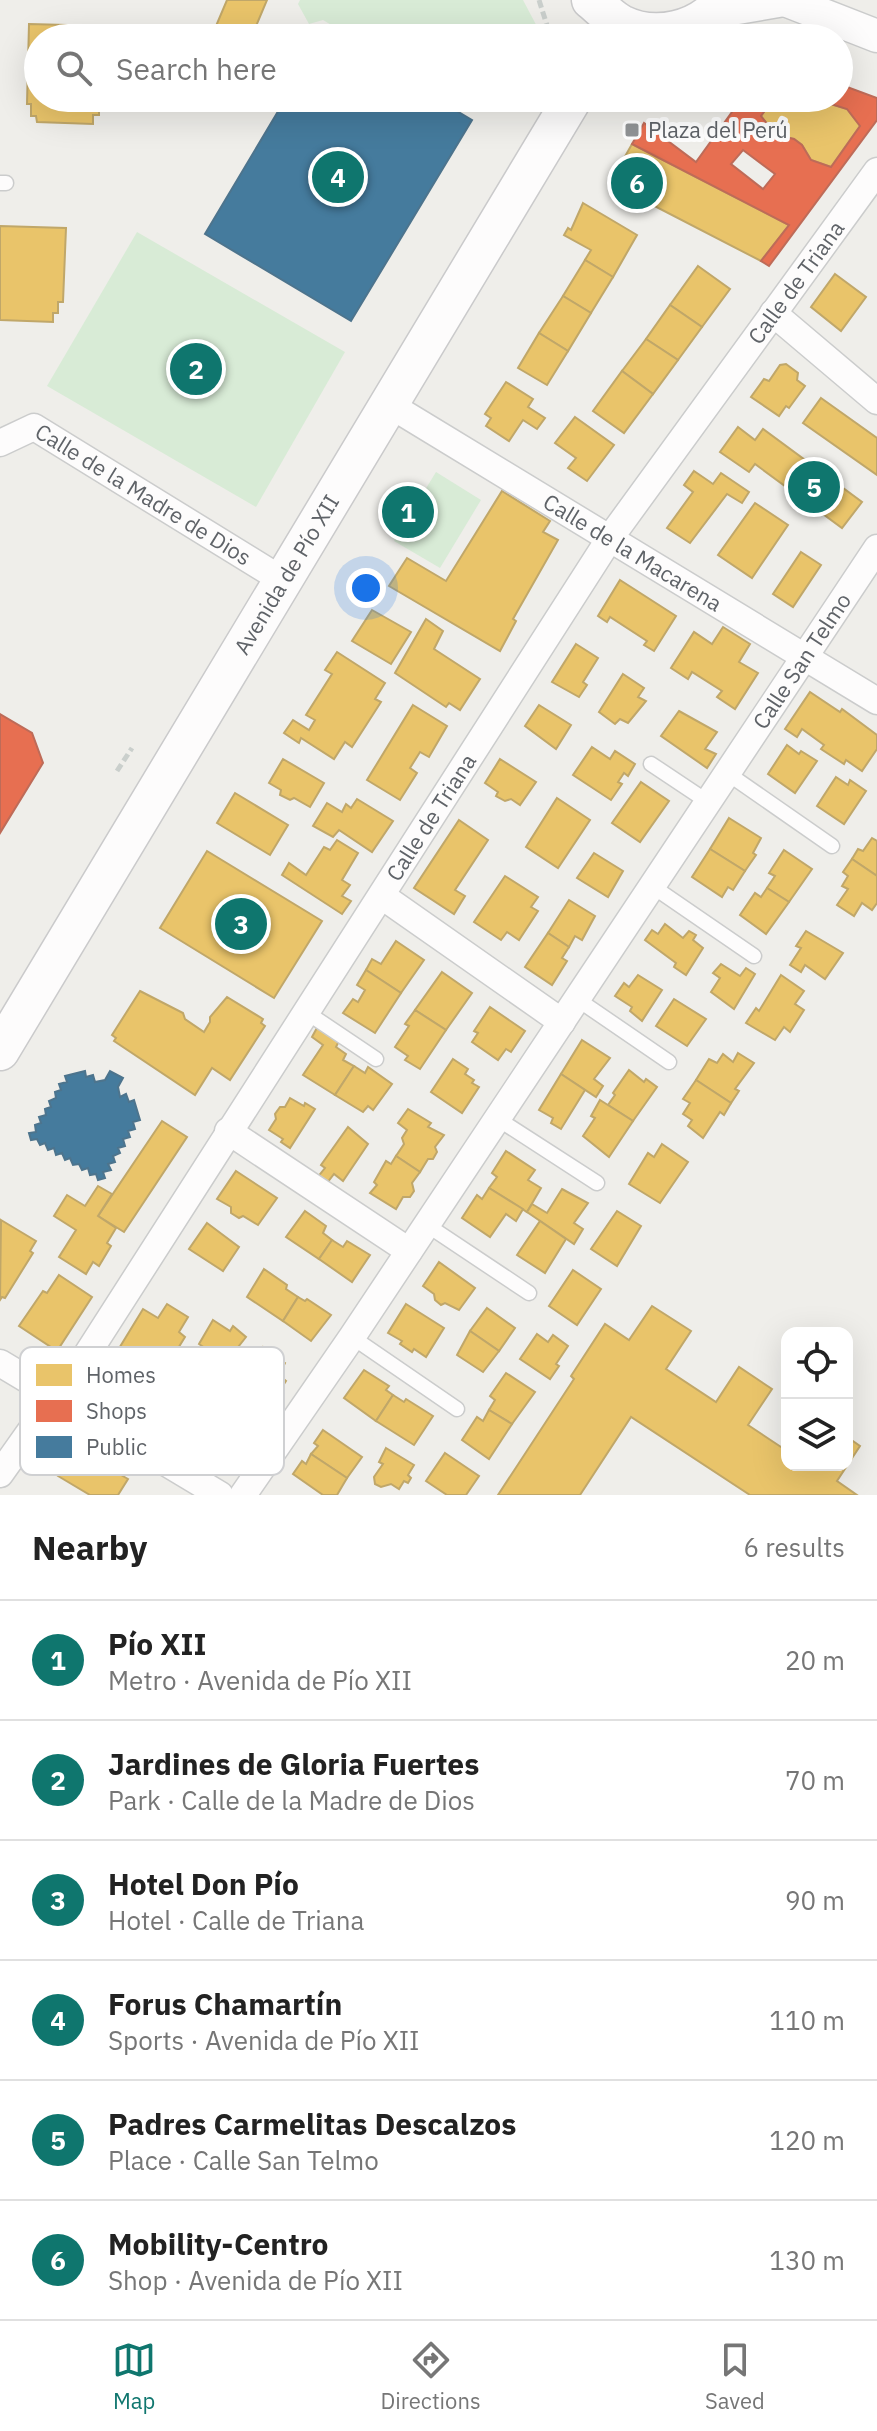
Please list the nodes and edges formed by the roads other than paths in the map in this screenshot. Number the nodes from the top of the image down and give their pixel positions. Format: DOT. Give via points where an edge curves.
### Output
graph roads {
  1 [pos="784,0"];
  2 [pos="718,6"];
  3 [pos="692,24"];
  4 [pos="846,24"];
  5 [pos="853,27"];
  6 [pos="877,36"];
  7 [pos="565,112"];
  8 [pos="877,171"];
  9 [pos="773,313"];
  10 [pos="877,401"];
  11 [pos="390,405"];
  12 [pos="0,443"];
  13 [pos="610,538"];
  14 [pos="877,548"];
  15 [pos="284,581"];
  16 [pos="805,657"];
  17 [pos="877,701"];
  18 [pos="651,764"];
  19 [pos="727,773"];
  20 [pos="708,802"];
  21 [pos="832,846"];
  22 [pos="652,886"];
  23 [pos="382,896"];
  24 [pos="754,956"];
  25 [pos="577,999"];
  26 [pos="306,1012"];
  27 [pos="562,1022"];
  28 [pos="0,1051"];
  29 [pos="376,1059"];
  30 [pos="669,1062"];
  31 [pos="498,1119"];
  32 [pos="228,1131"];
  33 [pos="597,1183"];
  34 [pos="427,1225"];
  35 [pos="409,1251"];
  36 [pos="529,1293"];
  37 [pos="352,1337"];
  38 [pos="91,1347"];
  39 [pos="0,1363"];
  40 [pos="20,1375"];
  41 [pos="457,1409"];
  42 [pos="284,1436"];
  43 [pos="20,1446"];
  44 [pos="0,1474"];
  45 [pos="187,1475"];
  46 [pos="257,1475"];
  47 [pos="220,1495"];
  48 [pos="243,1495"];
  1 -- 2 [label="street"];
  1 -- 4 [label="street"];
  2 -- 3 [label="main road"];
  5 -- 6 [label="street"];
  7 -- 11 [label="main road, Avenida de Pío XII"];
  8 -- 9 [label="street, Calle de Triana"];
  9 -- 10 [label="street"];
  9 -- 13 [label="street, Calle de Triana"];
  11 -- 13 [label="street, Calle de la Macarena"];
  11 -- 15 [label="main road, Avenida de Pío XII"];
  12 -- 15 [label="street, Calle de la Madre de Dios" via="34,427"];
  13 -- 16 [label="street, Calle de la Macarena"];
  13 -- 23 [label="street, Calle de Triana"];
  14 -- 16 [label="street, Calle San Telmo"];
  15 -- 28 [label="main road, Avenida de Pío XII"];
  16 -- 17 [label="street, Calle de la Macarena"];
  16 -- 19 [label="street, Calle San Telmo"];
  18 -- 20 [label="lane"];
  19 -- 20 [label="street, Calle San Telmo"];
  19 -- 21 [label="lane"];
  20 -- 22 [label="street, Calle San Telmo"];
  22 -- 24 [label="lane"];
  22 -- 25 [label="street, Calle San Telmo"];
  23 -- 26 [label="street, Calle de Triana"];
  23 -- 27 [label="street"];
  25 -- 27 [label="street, Calle San Telmo"];
  25 -- 30 [label="lane"];
  26 -- 29 [label="lane"];
  26 -- 32 [label="street, Calle de Triana"];
  27 -- 31 [label="street, Calle San Telmo"];
  31 -- 33 [label="lane"];
  31 -- 34 [label="street, Calle San Telmo"];
  32 -- 35 [label="street"];
  32 -- 38 [label="street, Calle de Triana"];
  34 -- 35 [label="street, Calle San Telmo"];
  34 -- 36 [label="lane"];
  35 -- 37 [label="street, Calle San Telmo"];
  37 -- 41 [label="lane"];
  37 -- 42 [label="street, Calle San Telmo"];
  39 -- 40 [label="street"];
  43 -- 44 [label="street, Calle de Triana"];
  45 -- 47 [label="street"];
  46 -- 48 [label="street, Calle San Telmo"];
}
